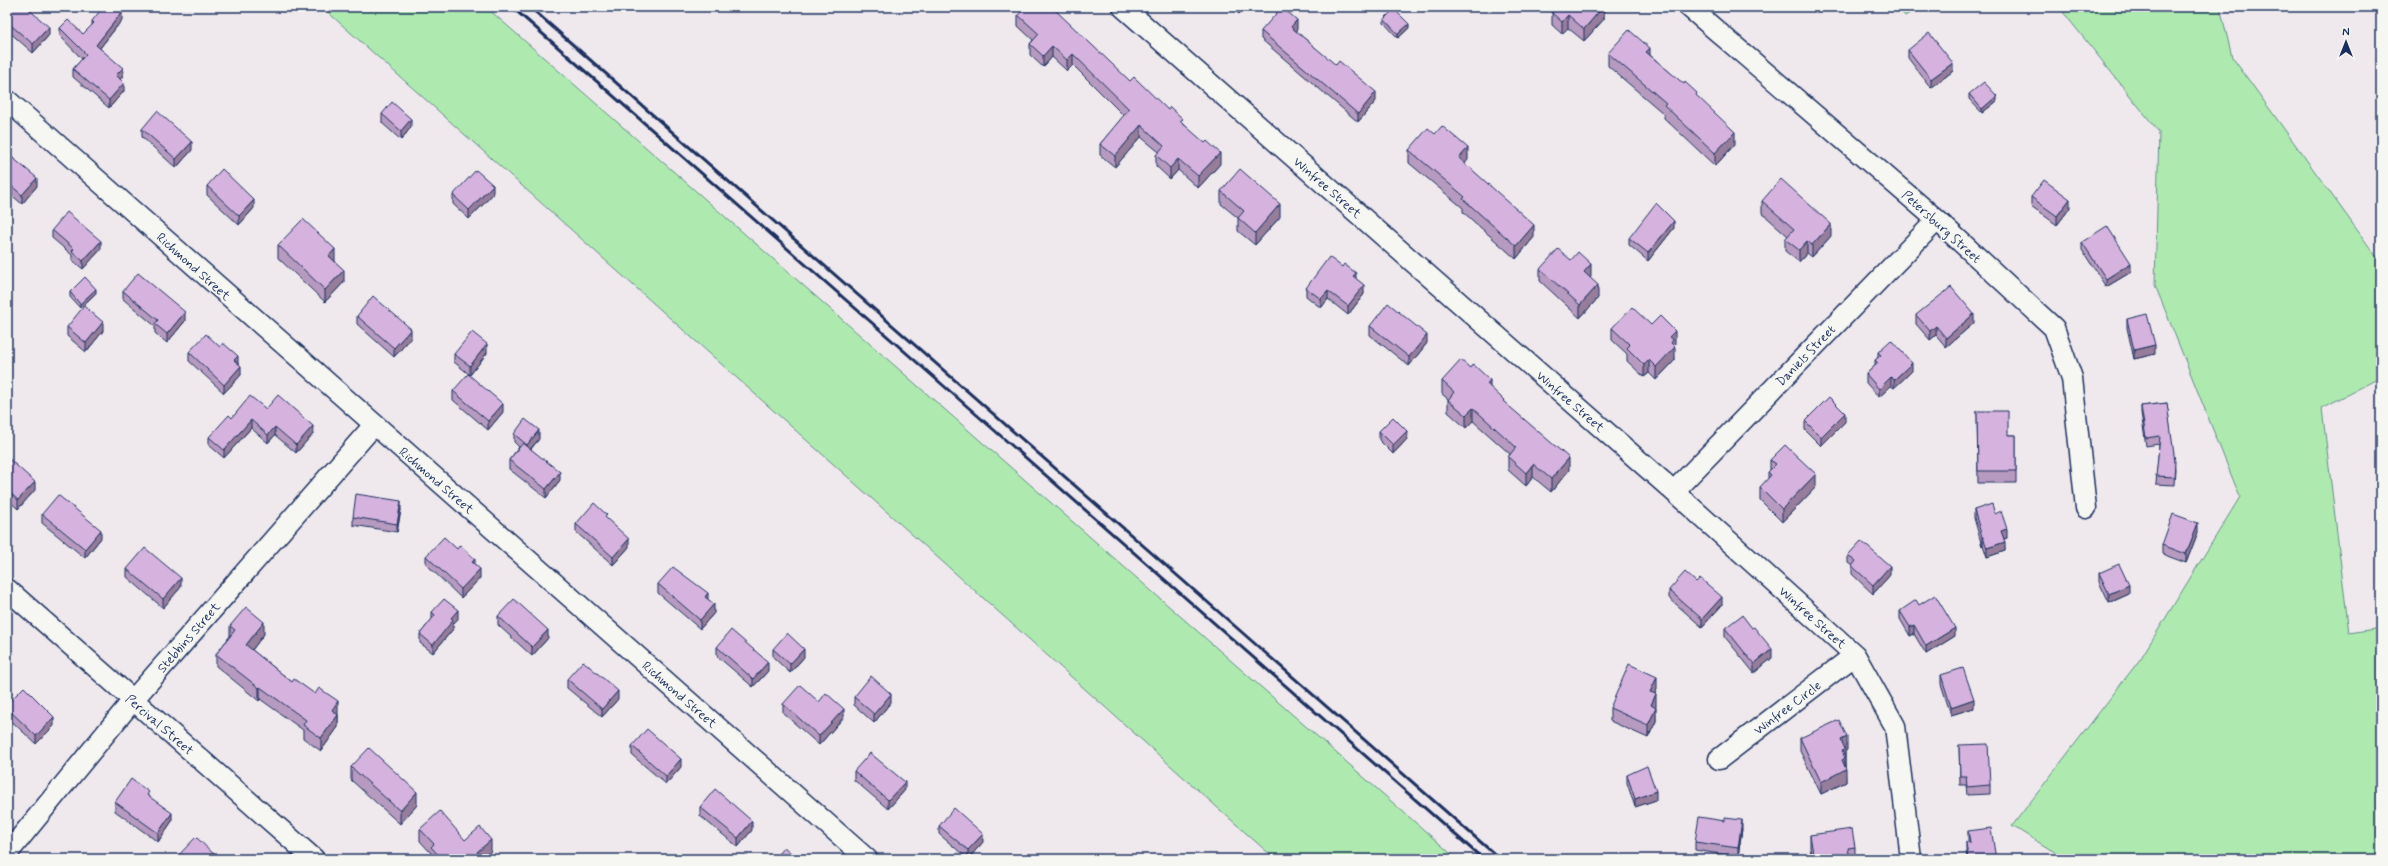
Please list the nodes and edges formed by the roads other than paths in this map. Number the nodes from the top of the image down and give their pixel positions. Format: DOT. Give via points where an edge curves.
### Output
graph roads {
  1 [pos="1123,7"];
  2 [pos="1689,7"];
  3 [pos="7,100"];
  4 [pos="1937,220"];
  5 [pos="374,425"];
  6 [pos="1674,491"];
  7 [pos="2086,508"];
  8 [pos="7,589"];
  9 [pos="1855,655"];
  10 [pos="133,700"];
  11 [pos="1719,758"];
  12 [pos="7,854"];
  13 [pos="314,859"];
  14 [pos="867,859"];
  15 [pos="1911,859"];
  1 -- 6 [label="street, Winfree Street"];
  2 -- 4 [label="street, Petersburg Street"];
  3 -- 5 [label="street, Richmond Street"];
  4 -- 6 [label="street, Daniels Street"];
  4 -- 7 [label="street, Petersburg Street" via="2054,328 2072,378"];
  5 -- 10 [label="street, Stebbins Street"];
  5 -- 14 [label="street, Richmond Street"];
  6 -- 9 [label="street, Winfree Street"];
  8 -- 10 [label="street, Percival Street"];
  9 -- 11 [label="street, Winfree Circle"];
  9 -- 15 [label="street, Winfree Street" via="1895,726"];
  10 -- 12 [label="street, Stebbins Street"];
  10 -- 13 [label="street, Percival Street"];
}
